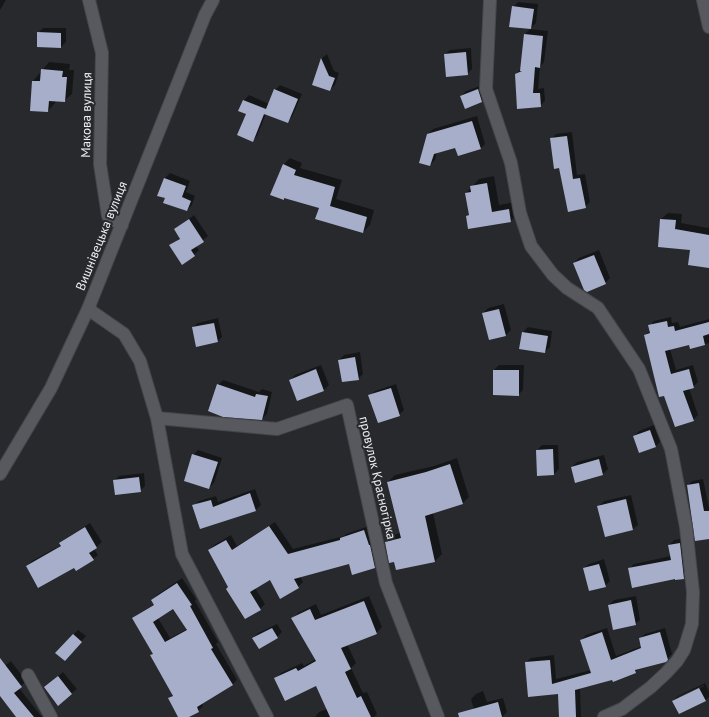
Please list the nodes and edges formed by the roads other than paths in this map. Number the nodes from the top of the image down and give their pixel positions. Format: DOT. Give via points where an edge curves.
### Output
graph roads {
  1 [pos="89,0"];
  2 [pos="213,0"];
  3 [pos="490,0"];
  4 [pos="703,0"];
  5 [pos="709,27"];
  6 [pos="122,225"];
  7 [pos="88,309"];
  8 [pos="156,418"];
  9 [pos="0,474"];
  10 [pos="28,675"];
  11 [pos="51,717"];
  12 [pos="267,717"];
  13 [pos="438,717"];
  14 [pos="604,717"];
  1 -- 6 [label="street, Макова вулиця" via="102,53 100,164 108,216"];
  2 -- 6 [label="street, Вишнівецька вулиця"];
  3 -- 14 [label="street" via="486,89 511,163 520,213 531,246 552,275 598,308 639,369 671,449 686,527 693,592 692,624 684,650 666,673 622,709"];
  4 -- 5 [label="street"];
  6 -- 7 [label="street, Вишнівецька вулиця"];
  7 -- 8 [label="street" via="124,334 140,361"];
  7 -- 9 [label="street, Вишнівецька вулиця" via="51,388"];
  8 -- 12 [label="street" via="182,554"];
  8 -- 13 [label="street, провулок Красногірка" via="277,429 347,405 386,583"];
  10 -- 11 [label="street"];
}
